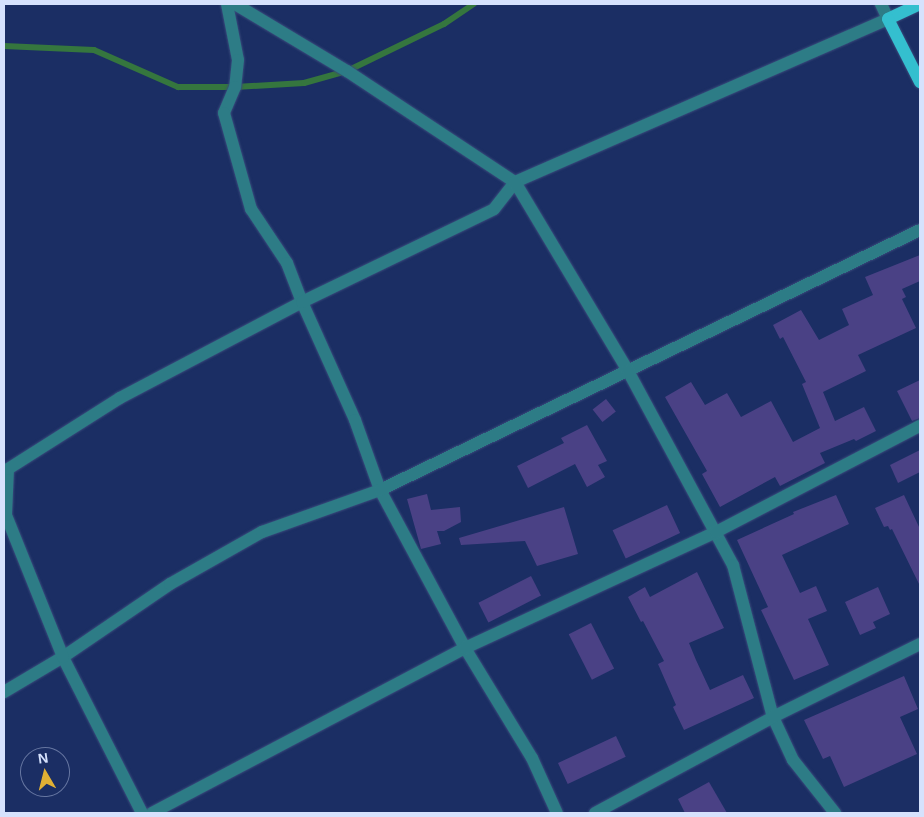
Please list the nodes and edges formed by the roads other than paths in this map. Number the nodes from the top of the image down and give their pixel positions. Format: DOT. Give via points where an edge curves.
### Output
graph roads {
  1 [pos="227,4"];
  2 [pos="235,4"];
  3 [pos="881,4"];
  4 [pos="920,4"];
  5 [pos="888,18"];
  6 [pos="920,82"];
  7 [pos="515,182"];
  8 [pos="920,230"];
  9 [pos="302,302"];
  10 [pos="628,370"];
  11 [pos="920,426"];
  12 [pos="380,490"];
  13 [pos="716,532"];
  14 [pos="920,644"];
  15 [pos="464,648"];
  16 [pos="63,657"];
  17 [pos="4,692"];
  18 [pos="773,717"];
  19 [pos="142,813"];
  20 [pos="152,813"];
  21 [pos="557,813"];
  22 [pos="595,813"];
  23 [pos="835,813"];
  1 -- 9 [label="street" via="238,60 235,87 224,113 251,210 287,263"];
  2 -- 7 [label="street" via="347,71"];
  3 -- 5 [label="street"];
  4 -- 5 [label="main road"];
  5 -- 6 [label="main road"];
  5 -- 7 [label="street"];
  7 -- 9 [label="street" via="494,209"];
  7 -- 10 [label="street"];
  8 -- 10 [label="street"];
  9 -- 12 [label="street" via="356,420"];
  9 -- 16 [label="street" via="120,398 8,469 6,515"];
  10 -- 12 [label="street"];
  10 -- 13 [label="street"];
  11 -- 13 [label="street"];
  12 -- 15 [label="street"];
  12 -- 16 [label="street" via="262,532 170,584"];
  13 -- 15 [label="street"];
  13 -- 18 [label="street" via="733,565"];
  14 -- 18 [label="street"];
  15 -- 20 [label="street"];
  15 -- 21 [label="street" via="532,758"];
  16 -- 17 [label="street"];
  16 -- 19 [label="street"];
  18 -- 22 [label="street"];
  18 -- 23 [label="street" via="793,760"];
}
